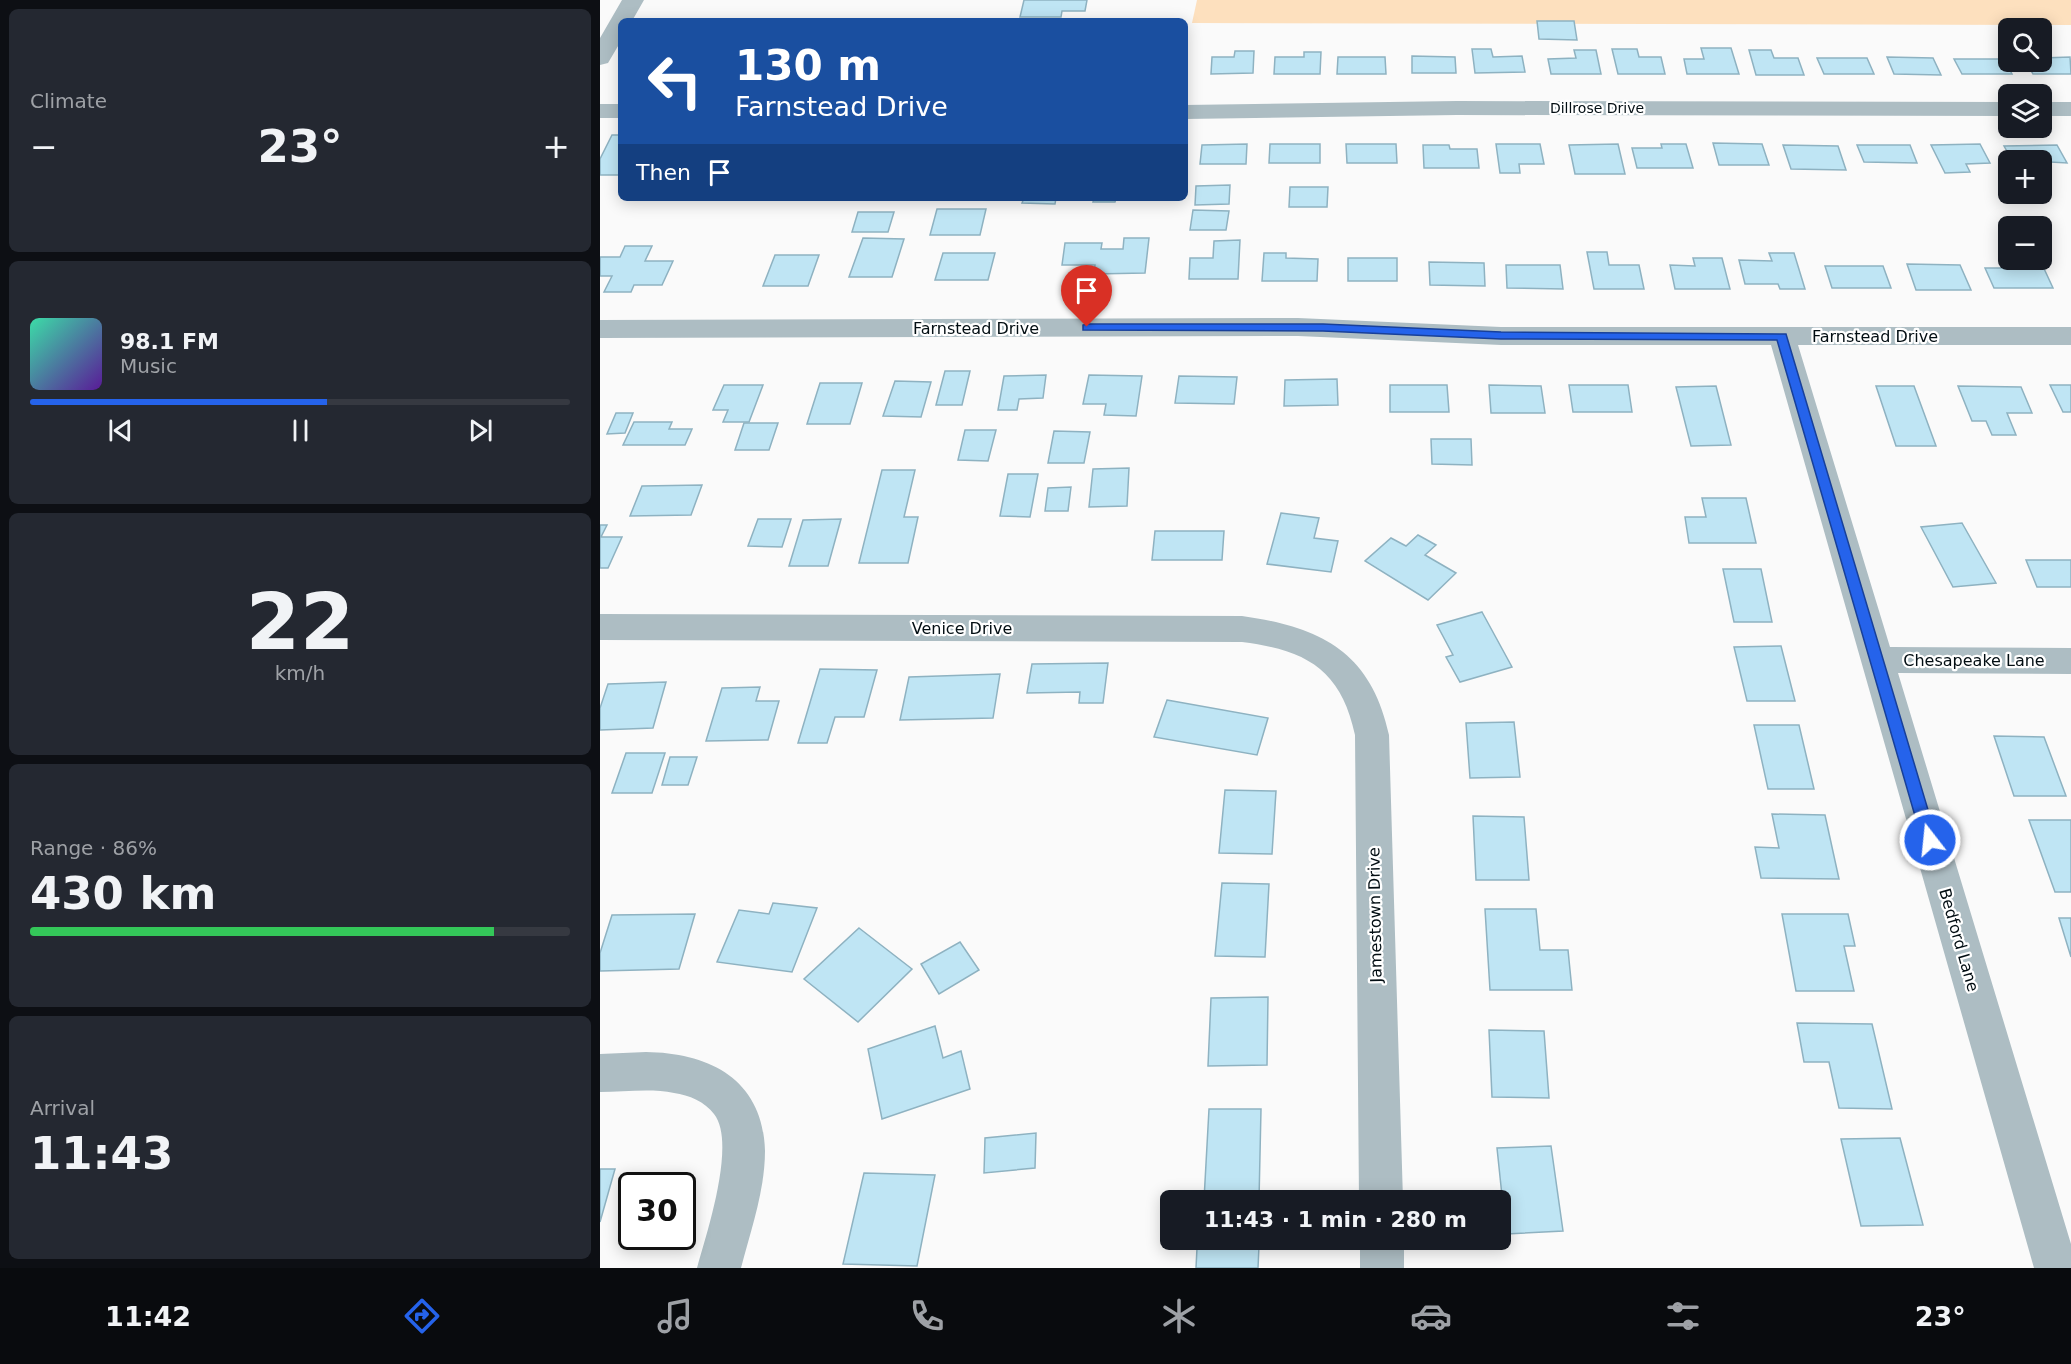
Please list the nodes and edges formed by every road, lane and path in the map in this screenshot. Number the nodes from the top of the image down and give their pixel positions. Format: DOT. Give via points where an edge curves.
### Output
graph roads {
  1 [pos="633,0"];
  2 [pos="623,18"];
  3 [pos="618,26"];
  4 [pos="600,58"];
  5 [pos="1998,109"];
  6 [pos="2052,109"];
  7 [pos="2071,109"];
  8 [pos="600,111"];
  9 [pos="618,111"];
  10 [pos="1188,112"];
  11 [pos="600,329"];
  12 [pos="1782,336"];
  13 [pos="2071,336"];
  14 [pos="600,627"];
  15 [pos="1319,650"];
  16 [pos="1877,660"];
  17 [pos="2071,661"];
  18 [pos="600,1073"];
  19 [pos="1381,1190"];
  20 [pos="1382,1250"];
  21 [pos="719,1268"];
  22 [pos="1382,1268"];
  23 [pos="2056,1268"];
  1 -- 2 [label="street"];
  3 -- 4 [label="street"];
  5 -- 10 [label="street, Dillrose Drive"];
  6 -- 7 [label="street"];
  8 -- 9 [label="street"];
  11 -- 12 [label="street, Farnstead Drive" via="1298,327 1479,335"];
  12 -- 13 [label="street, Farnstead Drive"];
  12 -- 16 [label="street, Bedford Lane"];
  14 -- 15 [label="street, Venice Drive" via="1242,629 1285,636"];
  15 -- 19 [label="street, Jamestown Drive" via="1351,678 1366,703 1371,724"];
  16 -- 17 [label="street, Chesapeake Lane"];
  16 -- 23 [label="street, Bedford Lane"];
  18 -- 21 [label="street" via="674,1073 698,1079 717,1090 733,1107 742,1125 744,1171"];
  20 -- 22 [label="street"];
}
